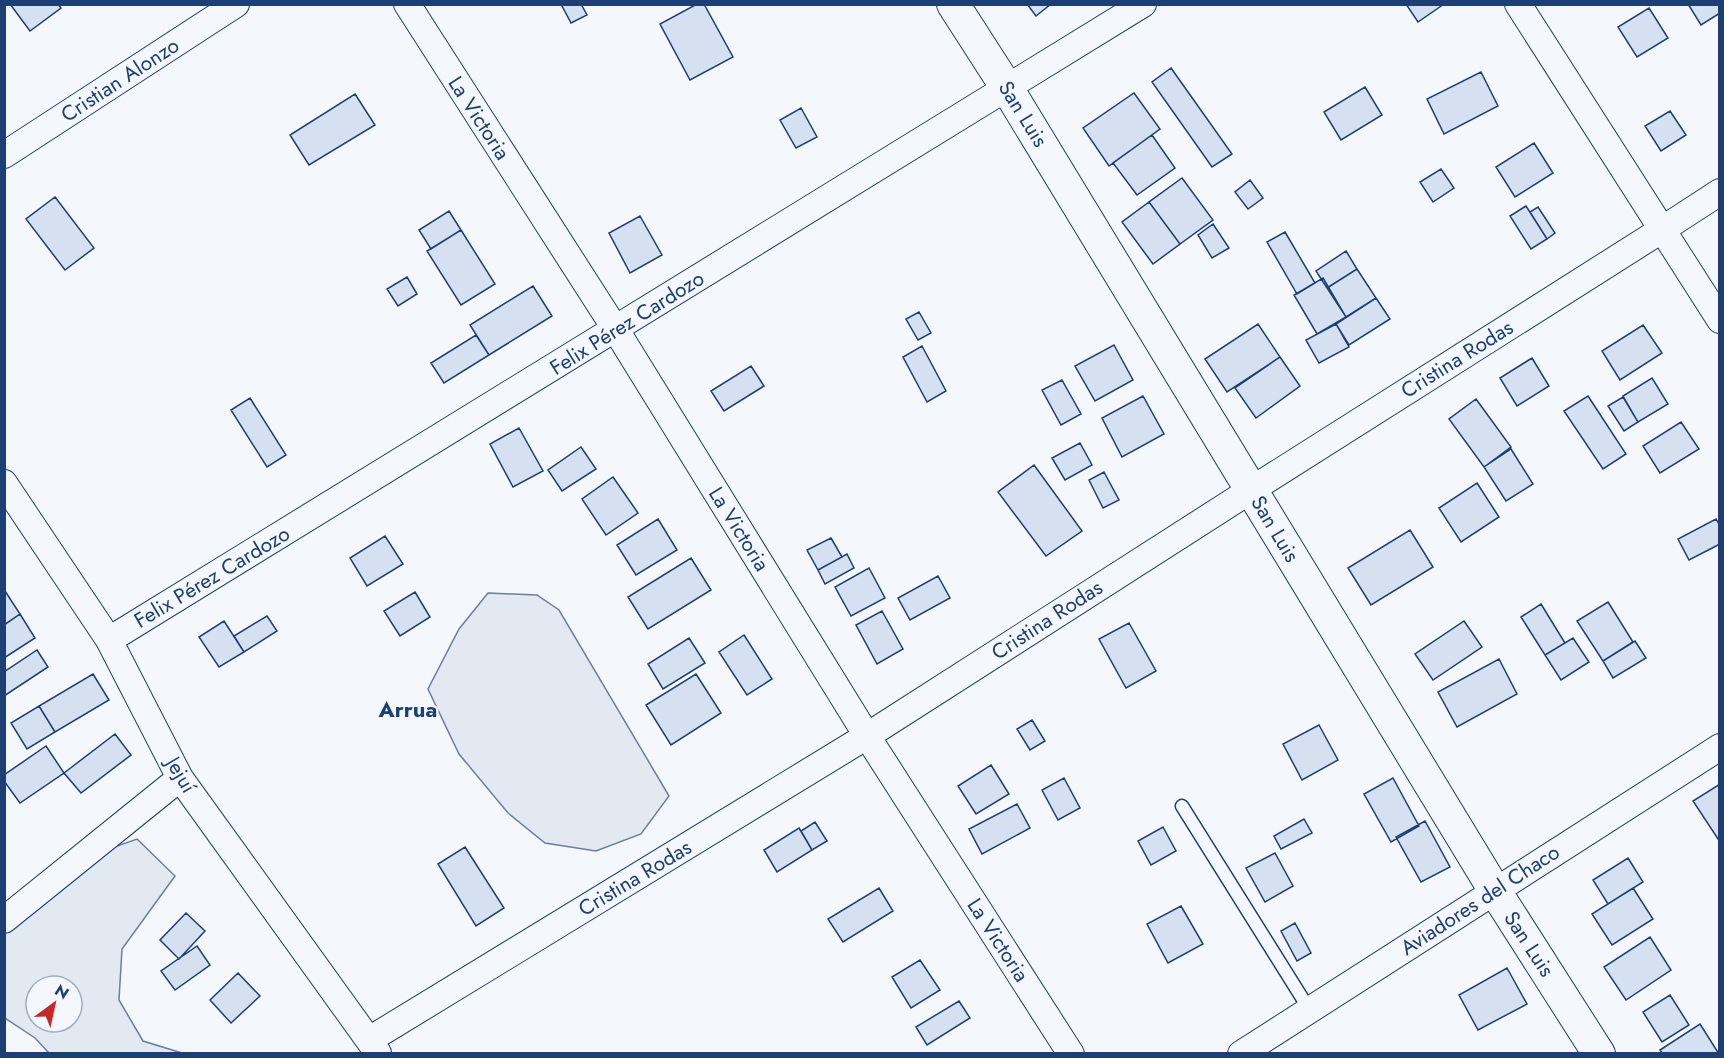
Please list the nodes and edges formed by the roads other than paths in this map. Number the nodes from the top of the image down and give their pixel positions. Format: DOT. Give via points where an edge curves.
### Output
graph roads {
  1 [pos="236,4"];
  2 [pos="406,4"];
  3 [pos="953,4"];
  4 [pos="1143,4"];
  5 [pos="1518,4"];
  6 [pos="1007,88"];
  7 [pos="4,155"];
  8 [pos="1719,192"];
  9 [pos="1663,229"];
  10 [pos="1719,320"];
  11 [pos="616,330"];
  12 [pos="4,483"];
  13 [pos="1251,490"];
  14 [pos="109,640"];
  15 [pos="867,736"];
  16 [pos="1719,747"];
  17 [pos="180,778"];
  18 [pos="1182,806"];
  19 [pos="1495,891"];
  20 [pos="4,920"];
  21 [pos="1309,1009"];
  22 [pos="374,1047"];
  23 [pos="1071,1053"];
  24 [pos="1241,1053"];
  25 [pos="1599,1053"];
  1 -- 7 [label="street, Cristian Alonzo"];
  2 -- 11 [label="street, La Victoria"];
  3 -- 6 [label="street, San Luis"];
  4 -- 6 [label="street, Felix Pérez Cardozo"];
  5 -- 9 [label="street"];
  6 -- 11 [label="street, Felix Pérez Cardozo"];
  6 -- 13 [label="street, San Luis"];
  8 -- 9 [label="street, Cristina Rodas"];
  9 -- 10 [label="street"];
  9 -- 13 [label="street, Cristina Rodas"];
  11 -- 14 [label="street, Felix Pérez Cardozo"];
  11 -- 15 [label="street, La Victoria"];
  12 -- 14 [label="street, Jejuí"];
  13 -- 15 [label="street, Cristina Rodas"];
  13 -- 19 [label="street, San Luis"];
  14 -- 17 [label="street, Jejuí"];
  15 -- 22 [label="street, Cristina Rodas"];
  15 -- 23 [label="street, La Victoria"];
  16 -- 19 [label="street, Aviadores del Chaco"];
  17 -- 20 [label="street"];
  17 -- 22 [label="street, Jejuí"];
  18 -- 21 [label="lane"];
  19 -- 21 [label="street, Aviadores del Chaco"];
  19 -- 25 [label="street, San Luis"];
  21 -- 24 [label="street, Aviadores del Chaco"];
}
